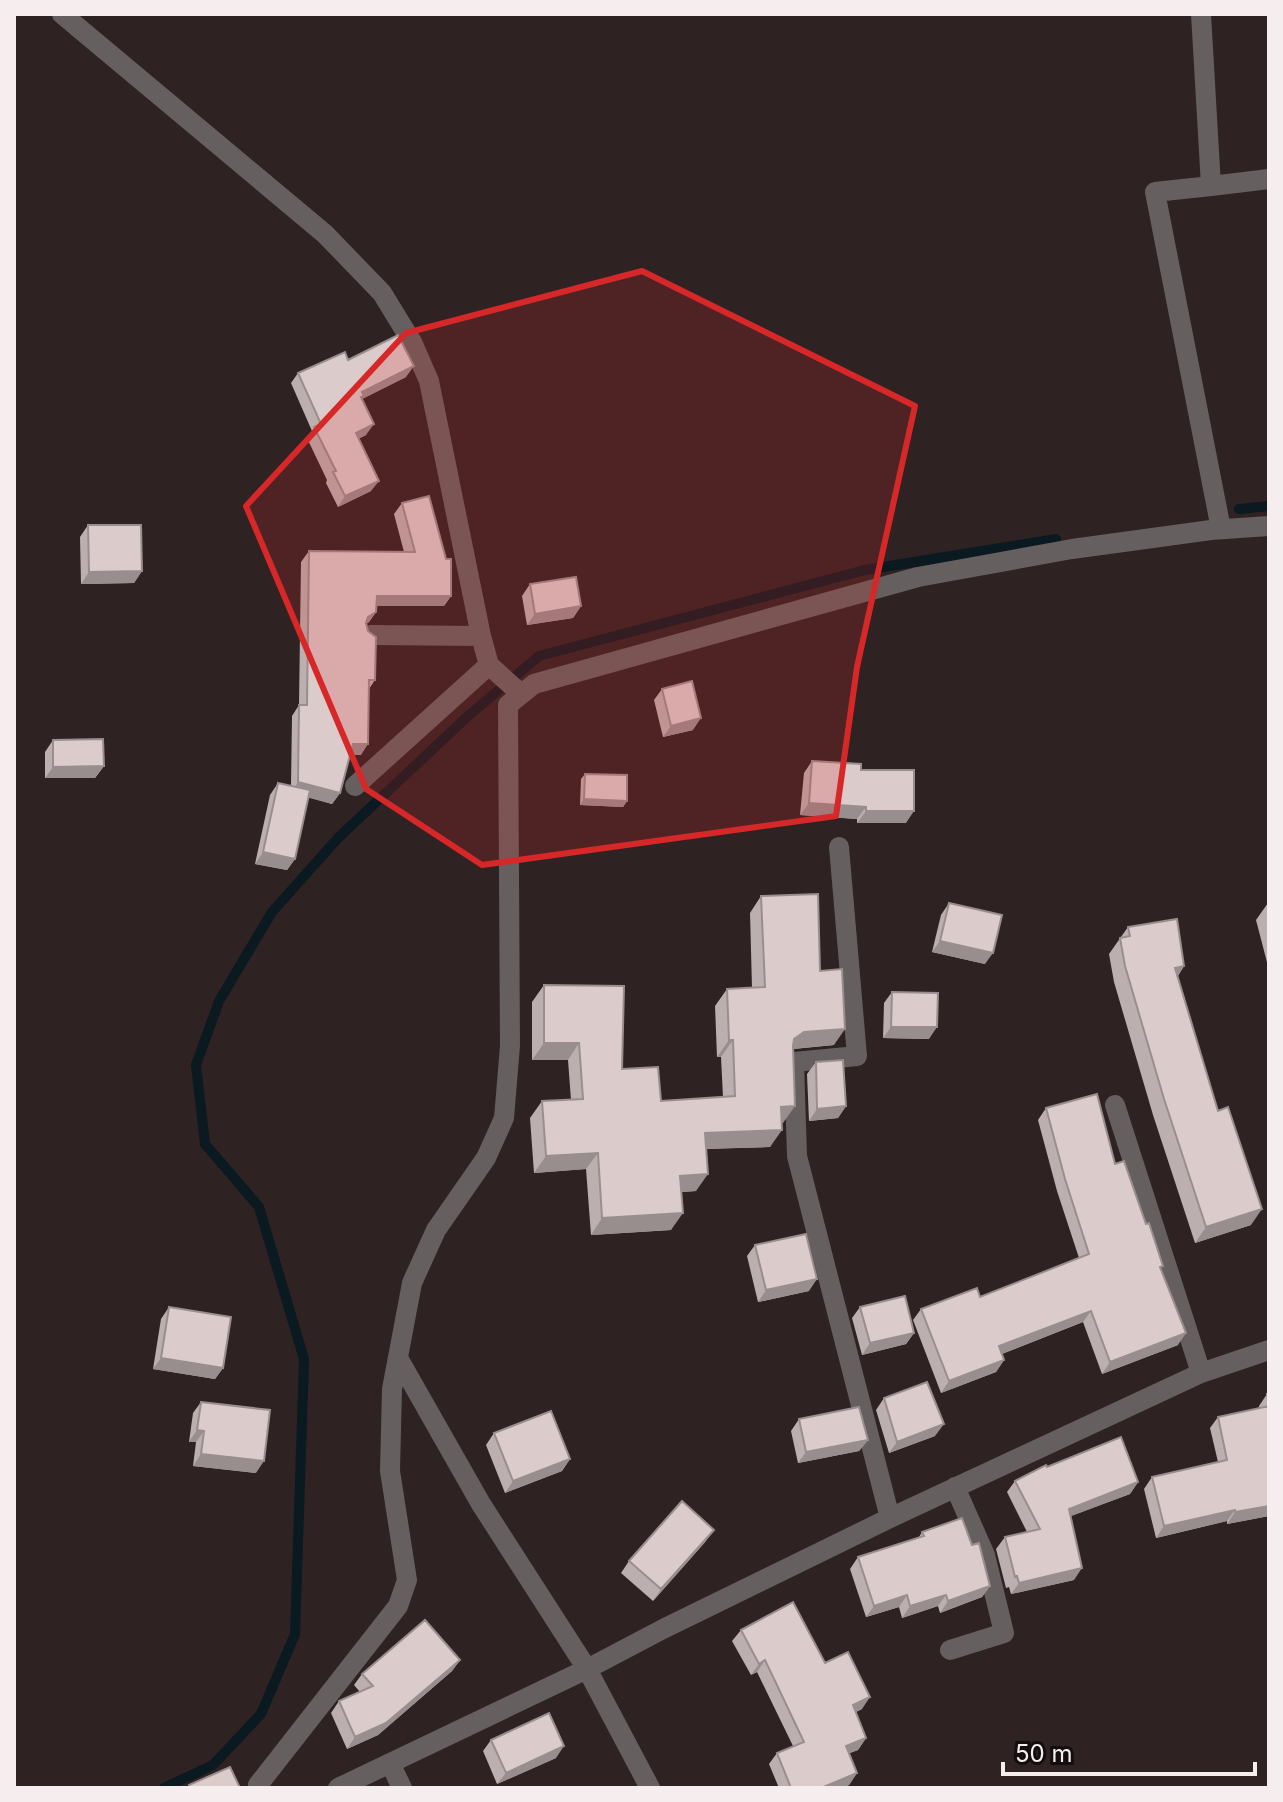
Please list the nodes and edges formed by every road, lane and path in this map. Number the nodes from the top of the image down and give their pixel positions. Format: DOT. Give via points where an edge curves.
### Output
graph roads {
  1 [pos="62,14"];
  2 [pos="1201,14"];
  3 [pos="1269,179"];
  4 [pos="1211,186"];
  5 [pos="1269,526"];
  6 [pos="1221,529"];
  7 [pos="371,635"];
  8 [pos="481,636"];
  9 [pos="489,665"];
  10 [pos="521,694"];
  11 [pos="355,786"];
  12 [pos="839,847"];
  13 [pos="1115,1105"];
  14 [pos="1269,1350"];
  15 [pos="398,1358"];
  16 [pos="1201,1373"];
  17 [pos="955,1487"];
  18 [pos="890,1518"];
  19 [pos="950,1650"];
  20 [pos="587,1669"];
  21 [pos="390,1763"];
  22 [pos="259,1788"];
  23 [pos="338,1788"];
  24 [pos="402,1788"];
  25 [pos="650,1788"];
  1 -- 8 [label="street" via="325,234 382,293 429,381"];
  2 -- 4 [label="street"];
  3 -- 4 [label="street"];
  4 -- 6 [label="street" via="1155,192"];
  5 -- 6 [label="street"];
  6 -- 10 [label="street" via="918,577 534,684"];
  7 -- 8 [label="street"];
  8 -- 9 [label="street"];
  9 -- 10 [label="street"];
  9 -- 11 [label="street"];
  10 -- 15 [label="street" via="508,705 510,1046 504,1118 486,1158 436,1230 412,1283"];
  12 -- 18 [label="street" via="857,1056 794,1062 797,1156"];
  13 -- 16 [label="street"];
  14 -- 16 [label="street"];
  15 -- 20 [label="street" via="481,1504"];
  15 -- 22 [label="street" via="390,1471 407,1580 398,1606"];
  16 -- 17 [label="street"];
  17 -- 18 [label="street"];
  17 -- 19 [label="street" via="985,1555 1004,1633"];
  18 -- 20 [label="street"];
  20 -- 21 [label="street"];
  20 -- 25 [label="street"];
  21 -- 23 [label="street"];
  21 -- 24 [label="street"];
}
